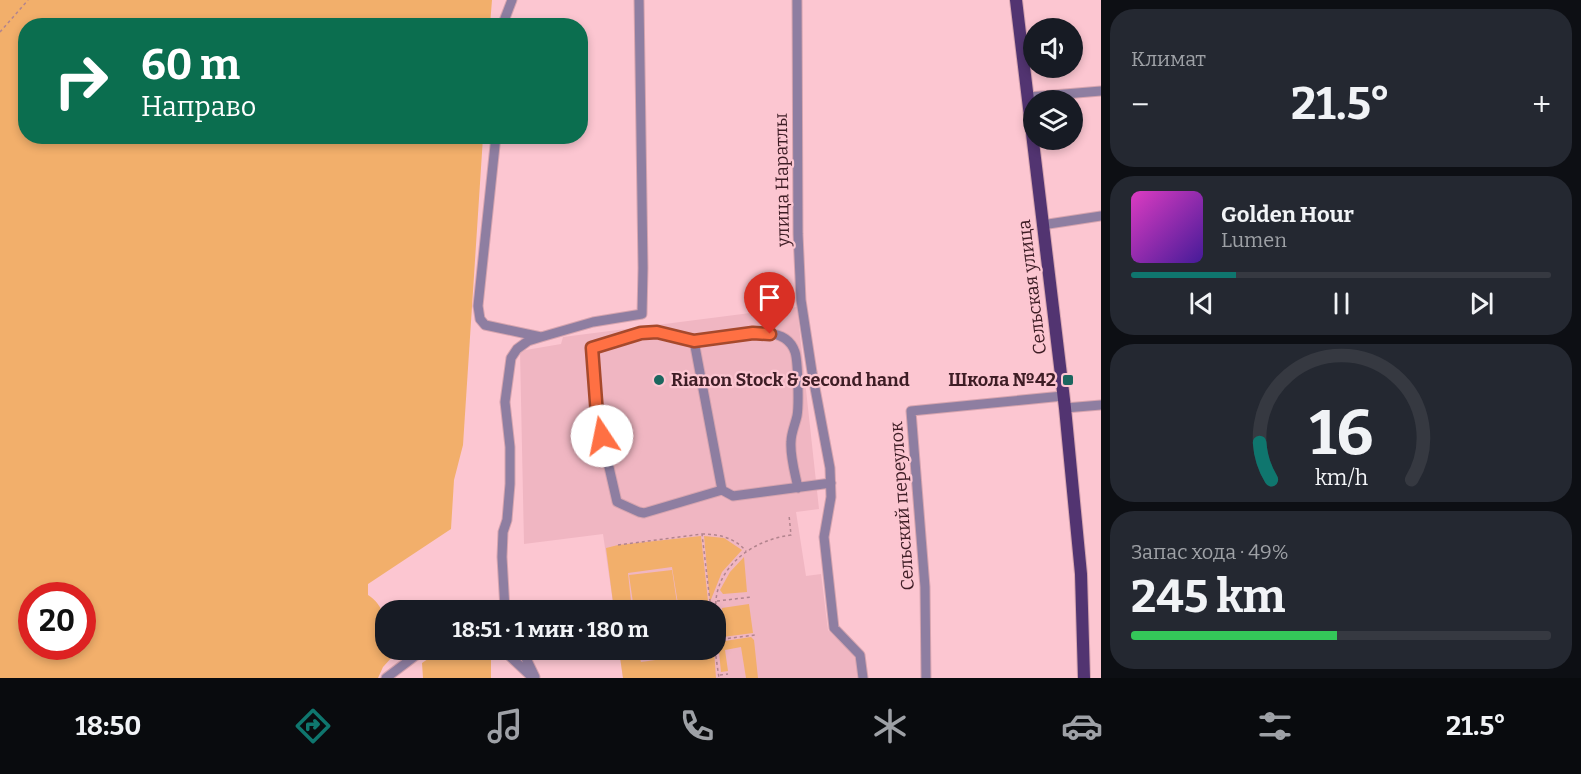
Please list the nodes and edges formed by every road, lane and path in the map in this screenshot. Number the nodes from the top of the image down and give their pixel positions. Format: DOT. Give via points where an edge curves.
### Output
graph roads {
  1 [pos="28,0"];
  2 [pos="512,0"];
  3 [pos="639,0"];
  4 [pos="797,0"];
  5 [pos="1017,0"];
  6 [pos="505,18"];
  7 [pos="0,32"];
  8 [pos="1028,90"];
  9 [pos="1101,91"];
  10 [pos="1083,92"];
  11 [pos="495,144"];
  12 [pos="1034,150"];
  13 [pos="1101,216"];
  14 [pos="1042,225"];
  15 [pos="541,337"];
  16 [pos="694,341"];
  17 [pos="1064,402"];
  18 [pos="1101,405"];
  19 [pos="831,483"];
  20 [pos="798,488"];
  21 [pos="722,490"];
  22 [pos="789,515"];
  23 [pos="702,534"];
  24 [pos="618,545"];
  25 [pos="746,552"];
  26 [pos="752,597"];
  27 [pos="504,600"];
  28 [pos="710,600"];
  29 [pos="716,600"];
  30 [pos="726,601"];
  31 [pos="755,635"];
  32 [pos="726,639"];
  33 [pos="410,660"];
  34 [pos="514,660"];
  35 [pos="526,660"];
  36 [pos="717,660"];
  37 [pos="728,674"];
  38 [pos="718,677"];
  39 [pos="386,678"];
  40 [pos="534,678"];
  41 [pos="863,678"];
  42 [pos="926,678"];
  43 [pos="1084,678"];
  1 -- 7 [label="path"];
  2 -- 6 [label="street"];
  3 -- 15 [label="street" via="642,314 593,321"];
  4 -- 19 [label="street, улица Наратлы" via="801,300"];
  5 -- 8 [label="main road, Сельская улица"];
  9 -- 10 [label="street"];
  11 -- 15 [label="street" via="478,306 480,319 485,325"];
  12 -- 14 [label="main road, Сельская улица"];
  13 -- 14 [label="street"];
  14 -- 17 [label="main road, Сельская улица"];
  15 -- 27 [label="street" via="516,349 511,358 505,402 510,484 503,532"];
  16 -- 20 [label="street" via="753,333 780,336 792,346 798,414 791,445"];
  16 -- 21 [label="street"];
  16 -- 21 [label="street" via="657,332 641,333 592,348 597,415 617,502 644,513"];
  17 -- 18 [label="street"];
  17 -- 42 [label="street, Сельский переулок" via="911,411 925,587"];
  17 -- 43 [label="main road, Сельская улица" via="1080,574"];
  19 -- 20 [label="street"];
  19 -- 41 [label="street, улица Наратлы" via="824,537 834,628 860,655"];
  20 -- 21 [label="street" via="733,496"];
  22 -- 25 [label="path" via="791,535 773,538"];
  23 -- 24 [label="path"];
  23 -- 25 [label="path" via="726,537"];
  23 -- 28 [label="path"];
  25 -- 29 [label="path" via="726,572"];
  26 -- 30 [label="path"];
  31 -- 32 [label="path"];
  33 -- 39 [label="street"];
  34 -- 40 [label="street"];
  35 -- 40 [label="street"];
  36 -- 38 [label="path"];
  37 -- 38 [label="path"];
}
